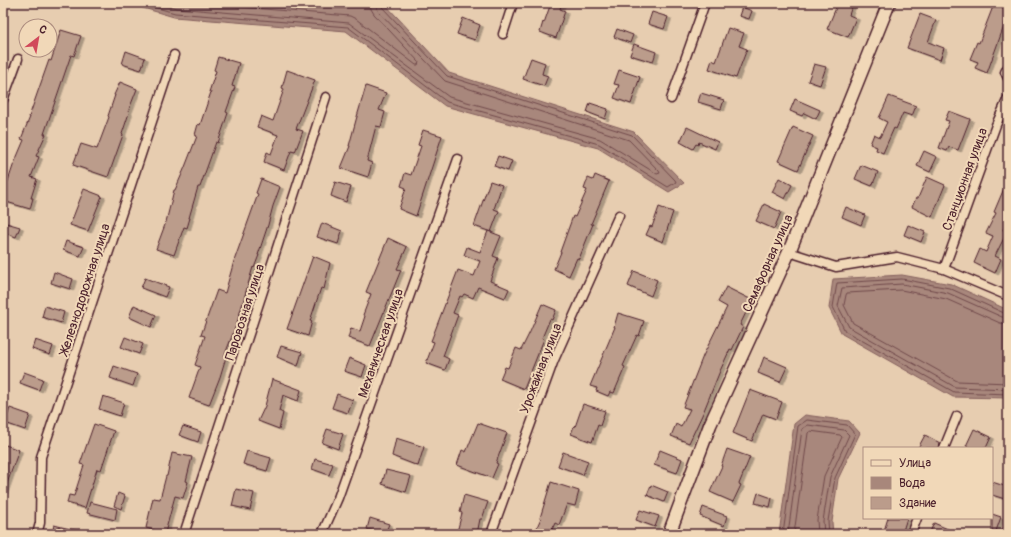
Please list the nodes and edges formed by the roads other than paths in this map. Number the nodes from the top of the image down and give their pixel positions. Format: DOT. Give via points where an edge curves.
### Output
graph roads {
  1 [pos="513,3"];
  2 [pos="705,3"];
  3 [pos="889,3"];
  4 [pos="503,34"];
  5 [pos="174,56"];
  6 [pos="18,58"];
  7 [pos="1008,66"];
  8 [pos="1008,78"];
  9 [pos="326,97"];
  10 [pos="1008,98"];
  11 [pos="671,99"];
  12 [pos="3,100"];
  13 [pos="458,159"];
  14 [pos="619,215"];
  15 [pos="789,252"];
  16 [pos="944,269"];
  17 [pos="1008,296"];
  18 [pos="957,416"];
  19 [pos="944,447"];
  20 [pos="917,519"];
  21 [pos="1008,531"];
  22 [pos="37,534"];
  23 [pos="184,534"];
  24 [pos="322,534"];
  25 [pos="491,534"];
  26 [pos="669,534"];
  27 [pos="911,534"];
  28 [pos="1007,534"];
  1 -- 4 [label="street"];
  2 -- 11 [label="street"];
  3 -- 15 [label="street, Семафорная улица"];
  5 -- 22 [label="street, Железнодорожная улица" via="42,457 40,523"];
  6 -- 12 [label="street"];
  7 -- 8 [label="street" via="1005,72"];
  9 -- 23 [label="street, Паровозная улица"];
  10 -- 16 [label="street, Станционная улица"];
  13 -- 24 [label="street, Механическая улица" via="338,498"];
  14 -- 25 [label="street, Урожайная улица" via="554,360"];
  15 -- 16 [label="street" via="836,267 897,257"];
  15 -- 26 [label="street, Семафорная улица" via="710,425"];
  16 -- 17 [label="street"];
  18 -- 19 [label="street"];
  20 -- 27 [label="street"];
  21 -- 28 [label="street"];
}
